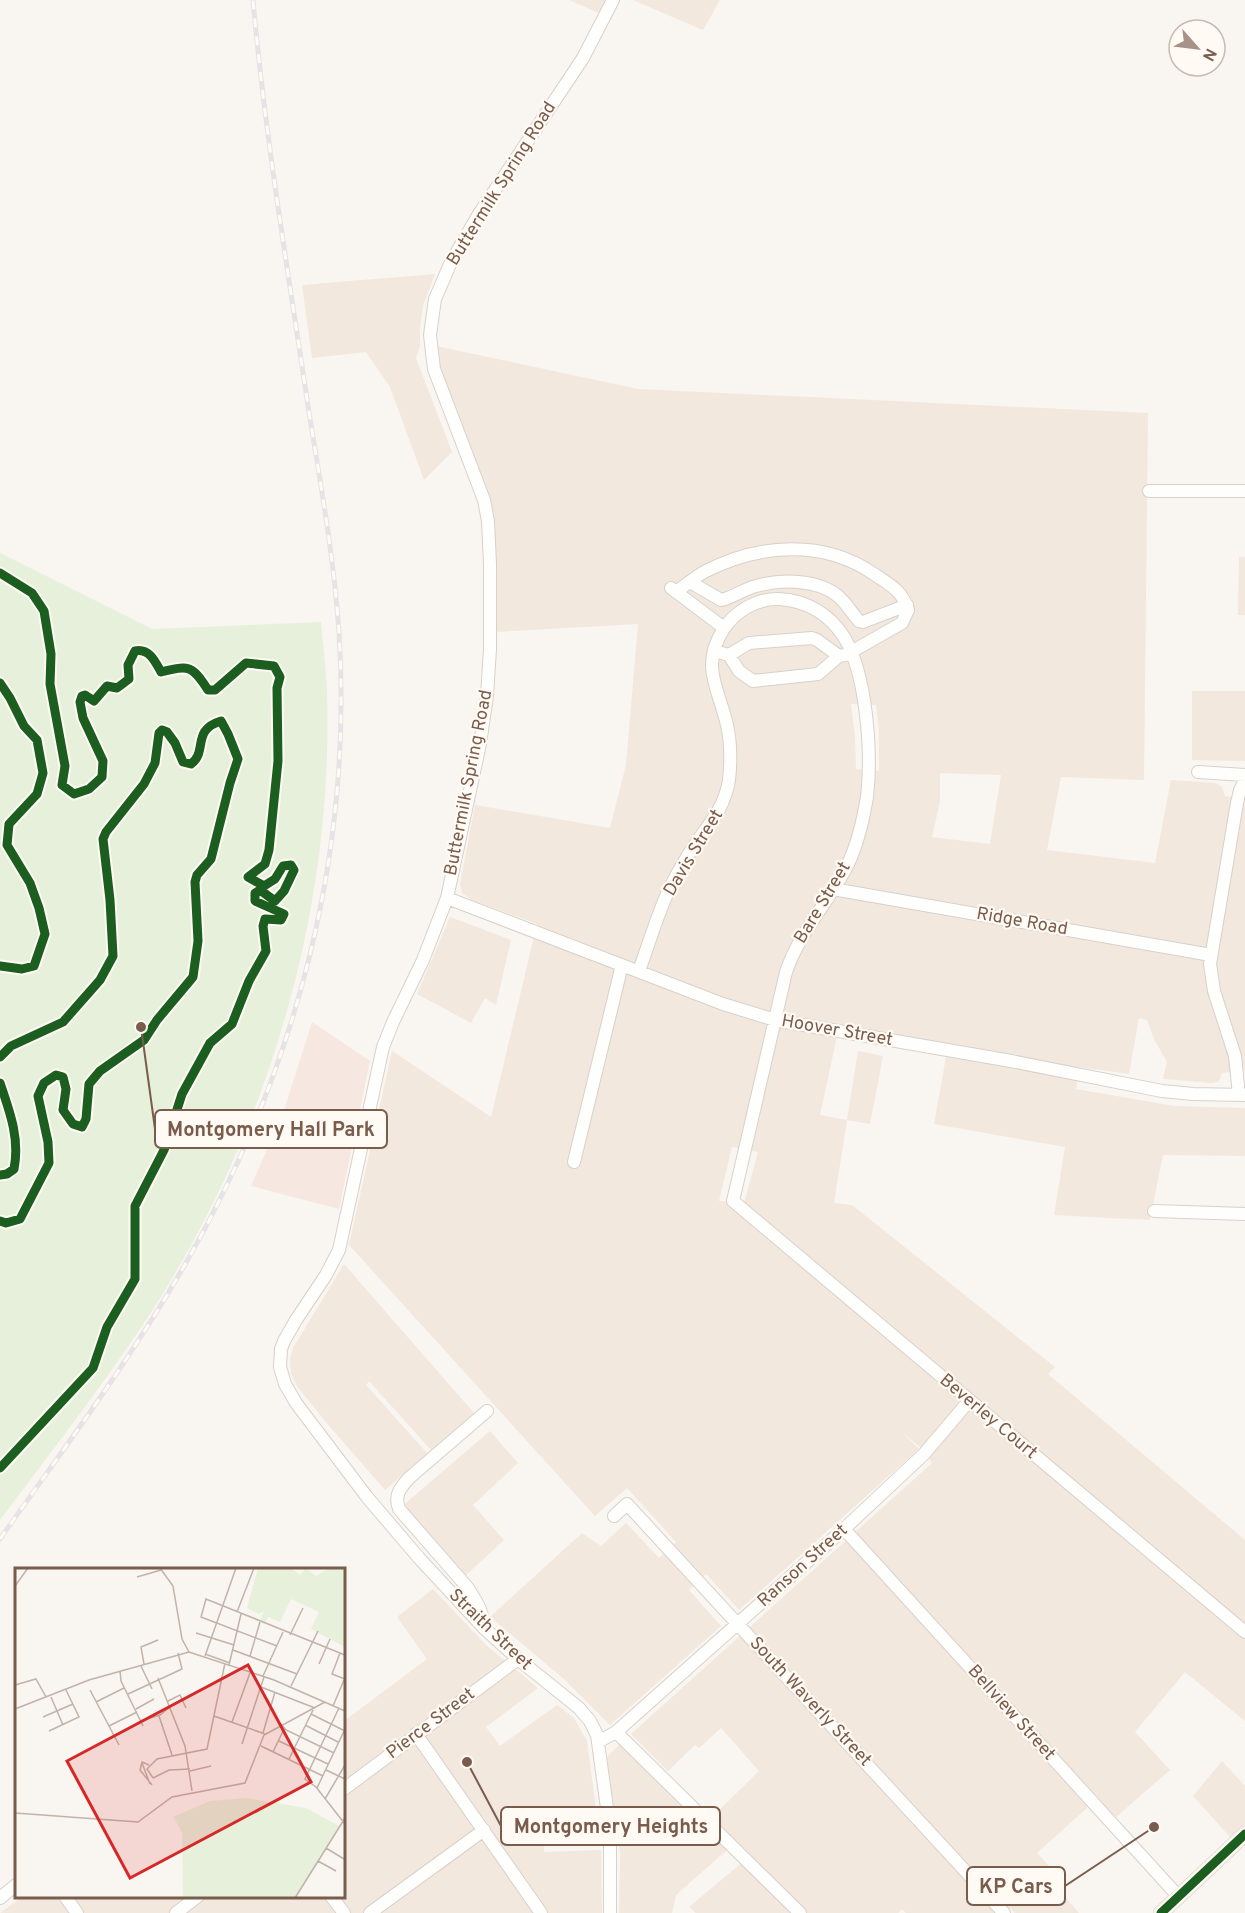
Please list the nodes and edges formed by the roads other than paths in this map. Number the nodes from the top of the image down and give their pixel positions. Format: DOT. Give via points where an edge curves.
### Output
graph roads {
  1 [pos="613,0"];
  2 [pos="1149,491"];
  3 [pos="1245,491"];
  4 [pos="690,582"];
  5 [pos="907,604"];
  6 [pos="724,628"];
  7 [pos="714,651"];
  8 [pos="847,654"];
  9 [pos="729,655"];
  10 [pos="1198,772"];
  11 [pos="1245,775"];
  12 [pos="1245,781"];
  13 [pos="833,889"];
  14 [pos="447,898"];
  15 [pos="1211,955"];
  16 [pos="622,965"];
  17 [pos="639,971"];
  18 [pos="775,1020"];
  19 [pos="1242,1095"];
  20 [pos="574,1162"];
  21 [pos="733,1201"];
  22 [pos="1154,1211"];
  23 [pos="1245,1214"];
  24 [pos="283,1376"];
  25 [pos="969,1401"];
  26 [pos="487,1411"];
  27 [pos="614,1516"];
  28 [pos="844,1529"];
  29 [pos="739,1624"];
  30 [pos="483,1627"];
  31 [pos="1245,1632"];
  32 [pos="518,1659"];
  33 [pos="616,1732"];
  34 [pos="416,1734"];
  35 [pos="598,1742"];
  36 [pos="345,1788"];
  37 [pos="484,1830"];
  38 [pos="1245,1834"];
  39 [pos="15,1886"];
  40 [pos="1179,1897"];
  41 [pos="0,1898"];
  42 [pos="66,1898"];
  43 [pos="195,1898"];
  44 [pos="333,1898"];
  45 [pos="77,1913"];
  46 [pos="176,1913"];
  47 [pos="344,1913"];
  48 [pos="370,1913"];
  49 [pos="542,1913"];
  50 [pos="610,1913"];
  51 [pos="800,1913"];
  52 [pos="1004,1913"];
  53 [pos="1161,1913"];
  1 -- 14 [label="street, Buttermilk Spring Road" via="583,58 479,214 451,262 432,310 434,369 484,500 490,564 486,705"];
  2 -- 3 [label="street"];
  4 -- 5 [label="street" via="738,557 778,549 809,549 844,558 870,571 900,592"];
  4 -- 5 [label="street" via="721,600 753,586 791,581 808,584 831,591 863,622"];
  4 -- 6 [label="street" via="673,590"];
  5 -- 8 [label="street" via="902,624"];
  6 -- 7 [label="street, Davis Street"];
  6 -- 8 [label="street, Bare Street" via="748,607 767,600 787,600 808,605 828,617 843,636"];
  7 -- 9 [label="street"];
  7 -- 17 [label="street, Davis Street" via="712,679 729,738 726,795 667,895"];
  8 -- 9 [label="street" via="812,638 749,643"];
  8 -- 9 [label="street" via="818,675 753,681"];
  8 -- 13 [label="street, Bare Street" via="865,710 869,750 867,795 856,842"];
  10 -- 11 [label="street"];
  12 -- 15 [label="street" via="1237,803"];
  13 -- 15 [label="street, Ridge Road"];
  13 -- 18 [label="street, Bare Street" via="799,939 786,972"];
  14 -- 16 [label="street, Hoover Street"];
  14 -- 24 [label="street, Buttermilk Spring Road" via="383,1047 339,1250 284,1341 280,1358"];
  15 -- 19 [label="street" via="1214,987 1233,1045"];
  16 -- 17 [label="street, Hoover Street"];
  16 -- 20 [label="street"];
  17 -- 18 [label="street, Hoover Street"];
  18 -- 19 [label="street, Hoover Street" via="1162,1091"];
  18 -- 21 [label="street, Bare Street"];
  21 -- 25 [label="street, Beverley Court"];
  22 -- 23 [label="street"];
  24 -- 30 [label="street, Straith Street" via="296,1403 367,1497"];
  25 -- 28 [label="street, Ranson Street" via="924,1454"];
  25 -- 31 [label="street, Beverley Court"];
  26 -- 30 [label="street" via="409,1478 397,1498 399,1509 468,1588 484,1618"];
  27 -- 29 [label="street, South Waverly Street" via="627,1504"];
  28 -- 29 [label="street, Ranson Street"];
  28 -- 40 [label="street, Bellview Street"];
  29 -- 33 [label="street, Ranson Street"];
  29 -- 52 [label="street, South Waverly Street"];
  30 -- 32 [label="street, Straith Street"];
  32 -- 34 [label="street, Pierce Street"];
  32 -- 35 [label="street, Straith Street" via="579,1708"];
  33 -- 35 [label="street, Ranson Street"];
  33 -- 51 [label="street"];
  34 -- 36 [label="street, Pierce Street"];
  34 -- 37 [label="street"];
  35 -- 50 [label="street, Straith Street" via="610,1830"];
  37 -- 48 [label="street"];
  37 -- 49 [label="street"];
  38 -- 40 [label="main road"];
  39 -- 41 [label="street"];
  40 -- 53 [label="main road"];
  42 -- 45 [label="street"];
  43 -- 46 [label="street"];
  44 -- 47 [label="street"];
}
